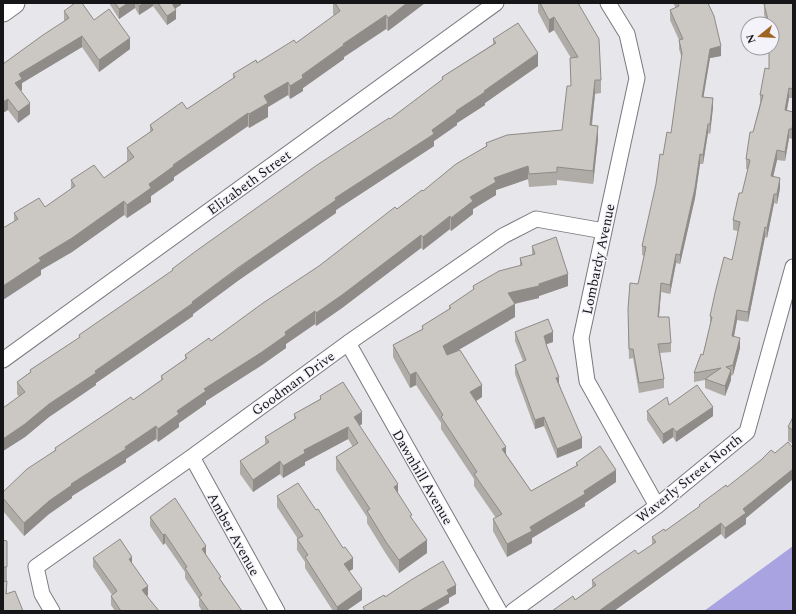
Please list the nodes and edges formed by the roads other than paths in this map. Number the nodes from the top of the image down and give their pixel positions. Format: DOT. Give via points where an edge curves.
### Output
graph roads {
  1 [pos="14,3"];
  2 [pos="496,3"];
  3 [pos="608,3"];
  4 [pos="3,11"];
  5 [pos="604,231"];
  6 [pos="793,267"];
  7 [pos="348,343"];
  8 [pos="3,360"];
  9 [pos="192,457"];
  10 [pos="657,506"];
  11 [pos="52,611"];
  12 [pos="277,611"];
  13 [pos="499,611"];
  14 [pos="513,611"];
  1 -- 4 [label="main road"];
  2 -- 8 [label="street, Elizabeth Street"];
  3 -- 5 [label="street, Lombardy Avenue" via="627,34 637,78"];
  5 -- 7 [label="street, Goodman Drive" via="536,219 503,236"];
  5 -- 10 [label="street, Lombardy Avenue" via="581,338 586,381"];
  6 -- 10 [label="street, Waverly Street North" via="747,432"];
  7 -- 9 [label="street, Goodman Drive"];
  7 -- 13 [label="street, Dawnhill Avenue"];
  9 -- 11 [label="street, Goodman Drive" via="36,567 42,594"];
  9 -- 12 [label="street, Amber Avenue"];
  10 -- 14 [label="street, Waverly Street North"];
}
